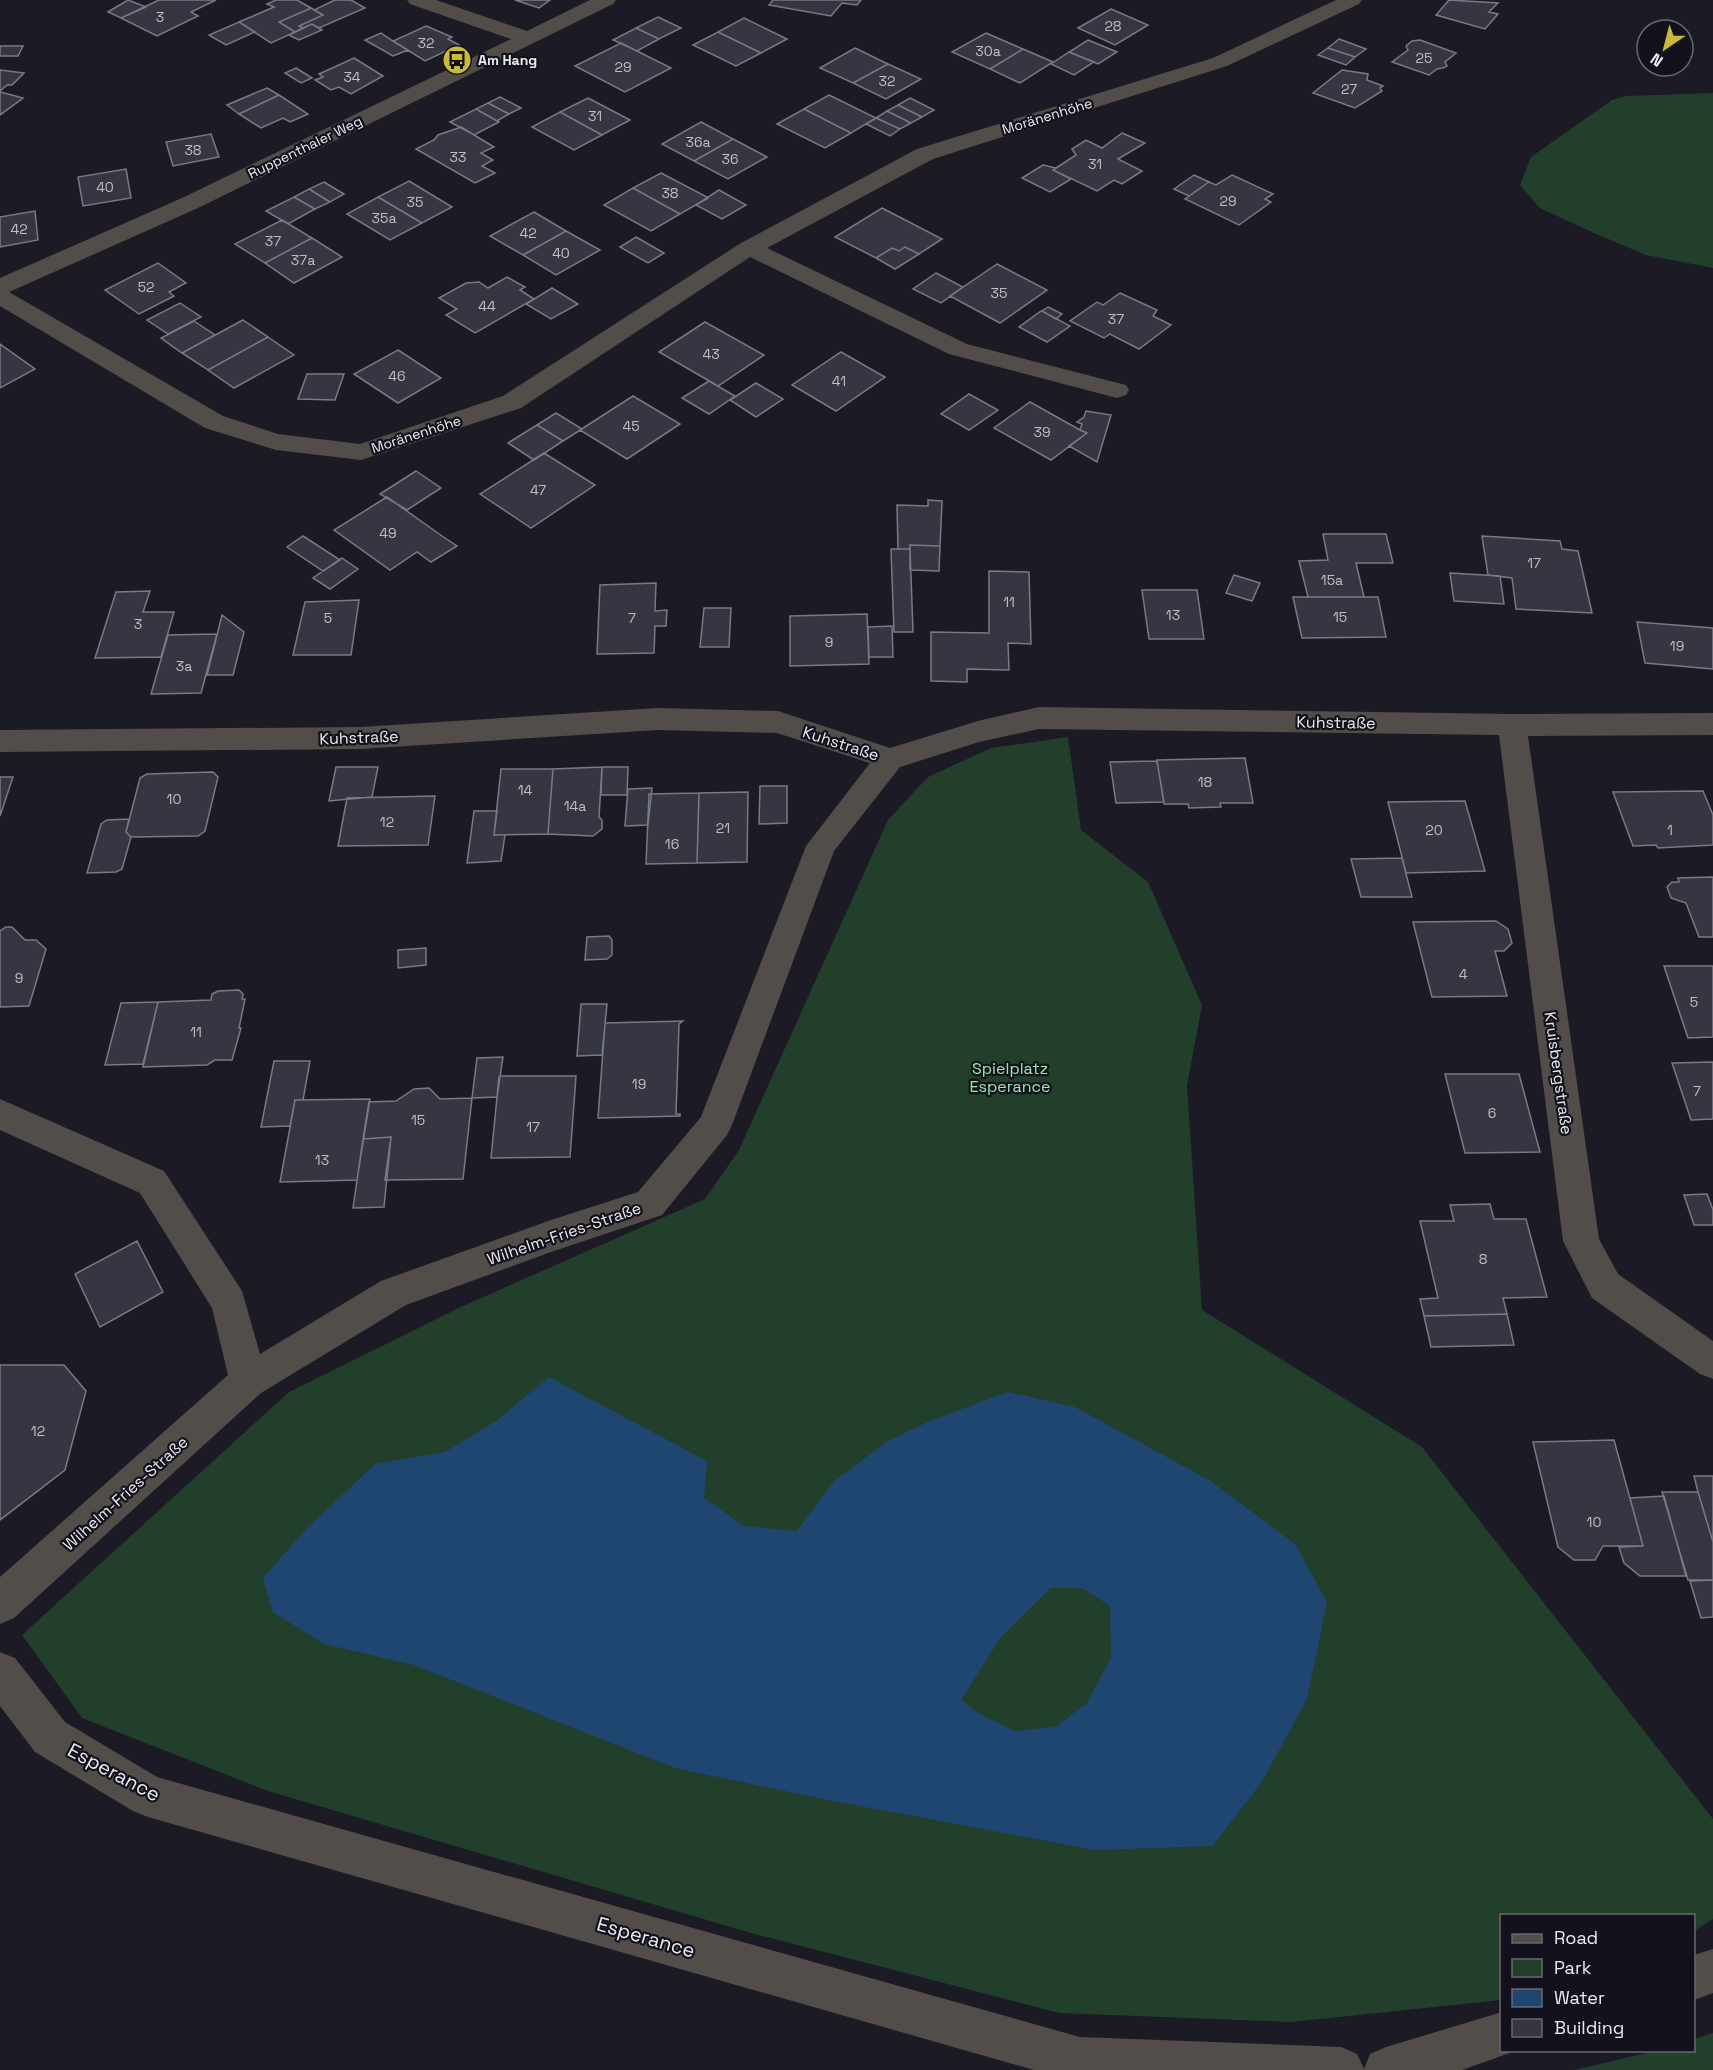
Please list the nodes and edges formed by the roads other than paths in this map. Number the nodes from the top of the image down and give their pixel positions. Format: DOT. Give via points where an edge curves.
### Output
graph roads {
  1 [pos="417,0"];
  2 [pos="606,0"];
  3 [pos="1352,0"];
  4 [pos="529,38"];
  5 [pos="749,248"];
  6 [pos="0,287"];
  7 [pos="0,296"];
  8 [pos="1117,390"];
  9 [pos="1713,724"];
  10 [pos="1512,725"];
  11 [pos="0,741"];
  12 [pos="890,759"];
  13 [pos="0,1114"];
  14 [pos="1713,1362"];
  15 [pos="248,1381"];
  16 [pos="0,1604"];
  17 [pos="0,1673"];
  18 [pos="1713,1971"];
  19 [pos="1695,1977"];
  20 [pos="1500,2036"];
  21 [pos="1341,2070"];
  22 [pos="1386,2070"];
  1 -- 4 [label="street"];
  2 -- 4 [label="street, Ruppenthaler Weg"];
  3 -- 5 [label="street, Moränenhöhe" via="1220,62 925,154"];
  4 -- 6 [label="street, Ruppenthaler Weg" via="190,203"];
  5 -- 7 [label="street, Moränenhöhe" via="512,402 361,452 276,442 214,422"];
  5 -- 8 [label="street" via="958,349"];
  9 -- 10 [label="street, Kuhstraße"];
  10 -- 12 [label="street, Kuhstraße" via="1039,718"];
  10 -- 14 [label="street, Kruisbergstraße" via="1581,1240 1605,1286"];
  11 -- 12 [label="street, Kuhstraße" via="360,738 658,718 778,722"];
  12 -- 15 [label="street, Wilhelm-Fries-Straße" via="821,846 715,1125 650,1204 394,1293"];
  13 -- 15 [label="street" via="152,1182 229,1304"];
  15 -- 16 [label="street, Wilhelm-Fries-Straße"];
  17 -- 21 [label="street, Esperance" via="50,1737 148,1796 1080,2060"];
  18 -- 19 [label="street"];
  20 -- 22 [label="street"];
}
